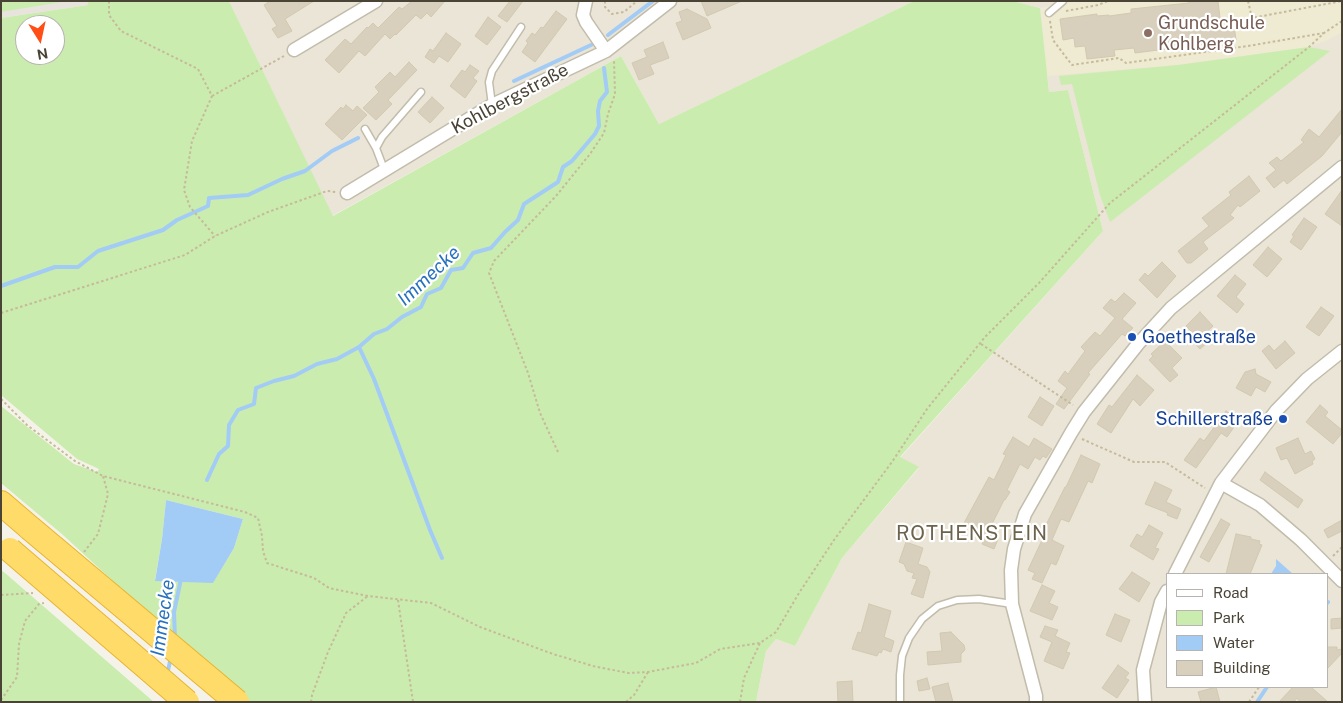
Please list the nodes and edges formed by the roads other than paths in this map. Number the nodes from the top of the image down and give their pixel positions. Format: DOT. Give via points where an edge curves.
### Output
graph roads {
  1 [pos="376,1"];
  2 [pos="586,1"];
  3 [pos="670,1"];
  4 [pos="1063,1"];
  5 [pos="1049,14"];
  6 [pos="522,27"];
  7 [pos="609,48"];
  8 [pos="294,50"];
  9 [pos="420,92"];
  10 [pos="492,105"];
  11 [pos="365,129"];
  12 [pos="376,148"];
  13 [pos="1342,167"];
  14 [pos="384,169"];
  15 [pos="346,193"];
  16 [pos="1342,351"];
  17 [pos="1218,489"];
  18 [pos="1,503"];
  19 [pos="6,547"];
  20 [pos="1176,573"];
  21 [pos="1342,582"];
  22 [pos="1166,593"];
  23 [pos="1012,604"];
  24 [pos="187,702"];
  25 [pos="237,702"];
  26 [pos="900,702"];
  27 [pos="1036,702"];
  28 [pos="1145,702"];
  1 -- 8 [label="street"];
  2 -- 7 [label="street" via="583,15 586,22"];
  3 -- 7 [label="street, Kohlbergstraße"];
  4 -- 5 [label="lane"];
  6 -- 10 [label="lane" via="492,71"];
  7 -- 10 [label="street, Kohlbergstraße"];
  9 -- 12 [label="lane"];
  10 -- 14 [label="street, Kohlbergstraße"];
  11 -- 12 [label="lane"];
  12 -- 14 [label="lane"];
  13 -- 23 [label="street" via="1171,308 1084,412 1025,514 1014,549"];
  14 -- 15 [label="street, Kohlbergstraße"];
  16 -- 17 [label="street" via="1307,379 1276,411"];
  17 -- 20 [label="street"];
  17 -- 21 [label="street" via="1260,505 1301,540"];
  18 -- 25 [label="highway, bridge"];
  19 -- 24 [label="highway, bridge"];
  22 -- 28 [label="street" via="1143,670"];
  23 -- 26 [label="lane" via="979,599 957,600 938,606 922,619 902,656"];
  23 -- 27 [label="street"];
}
